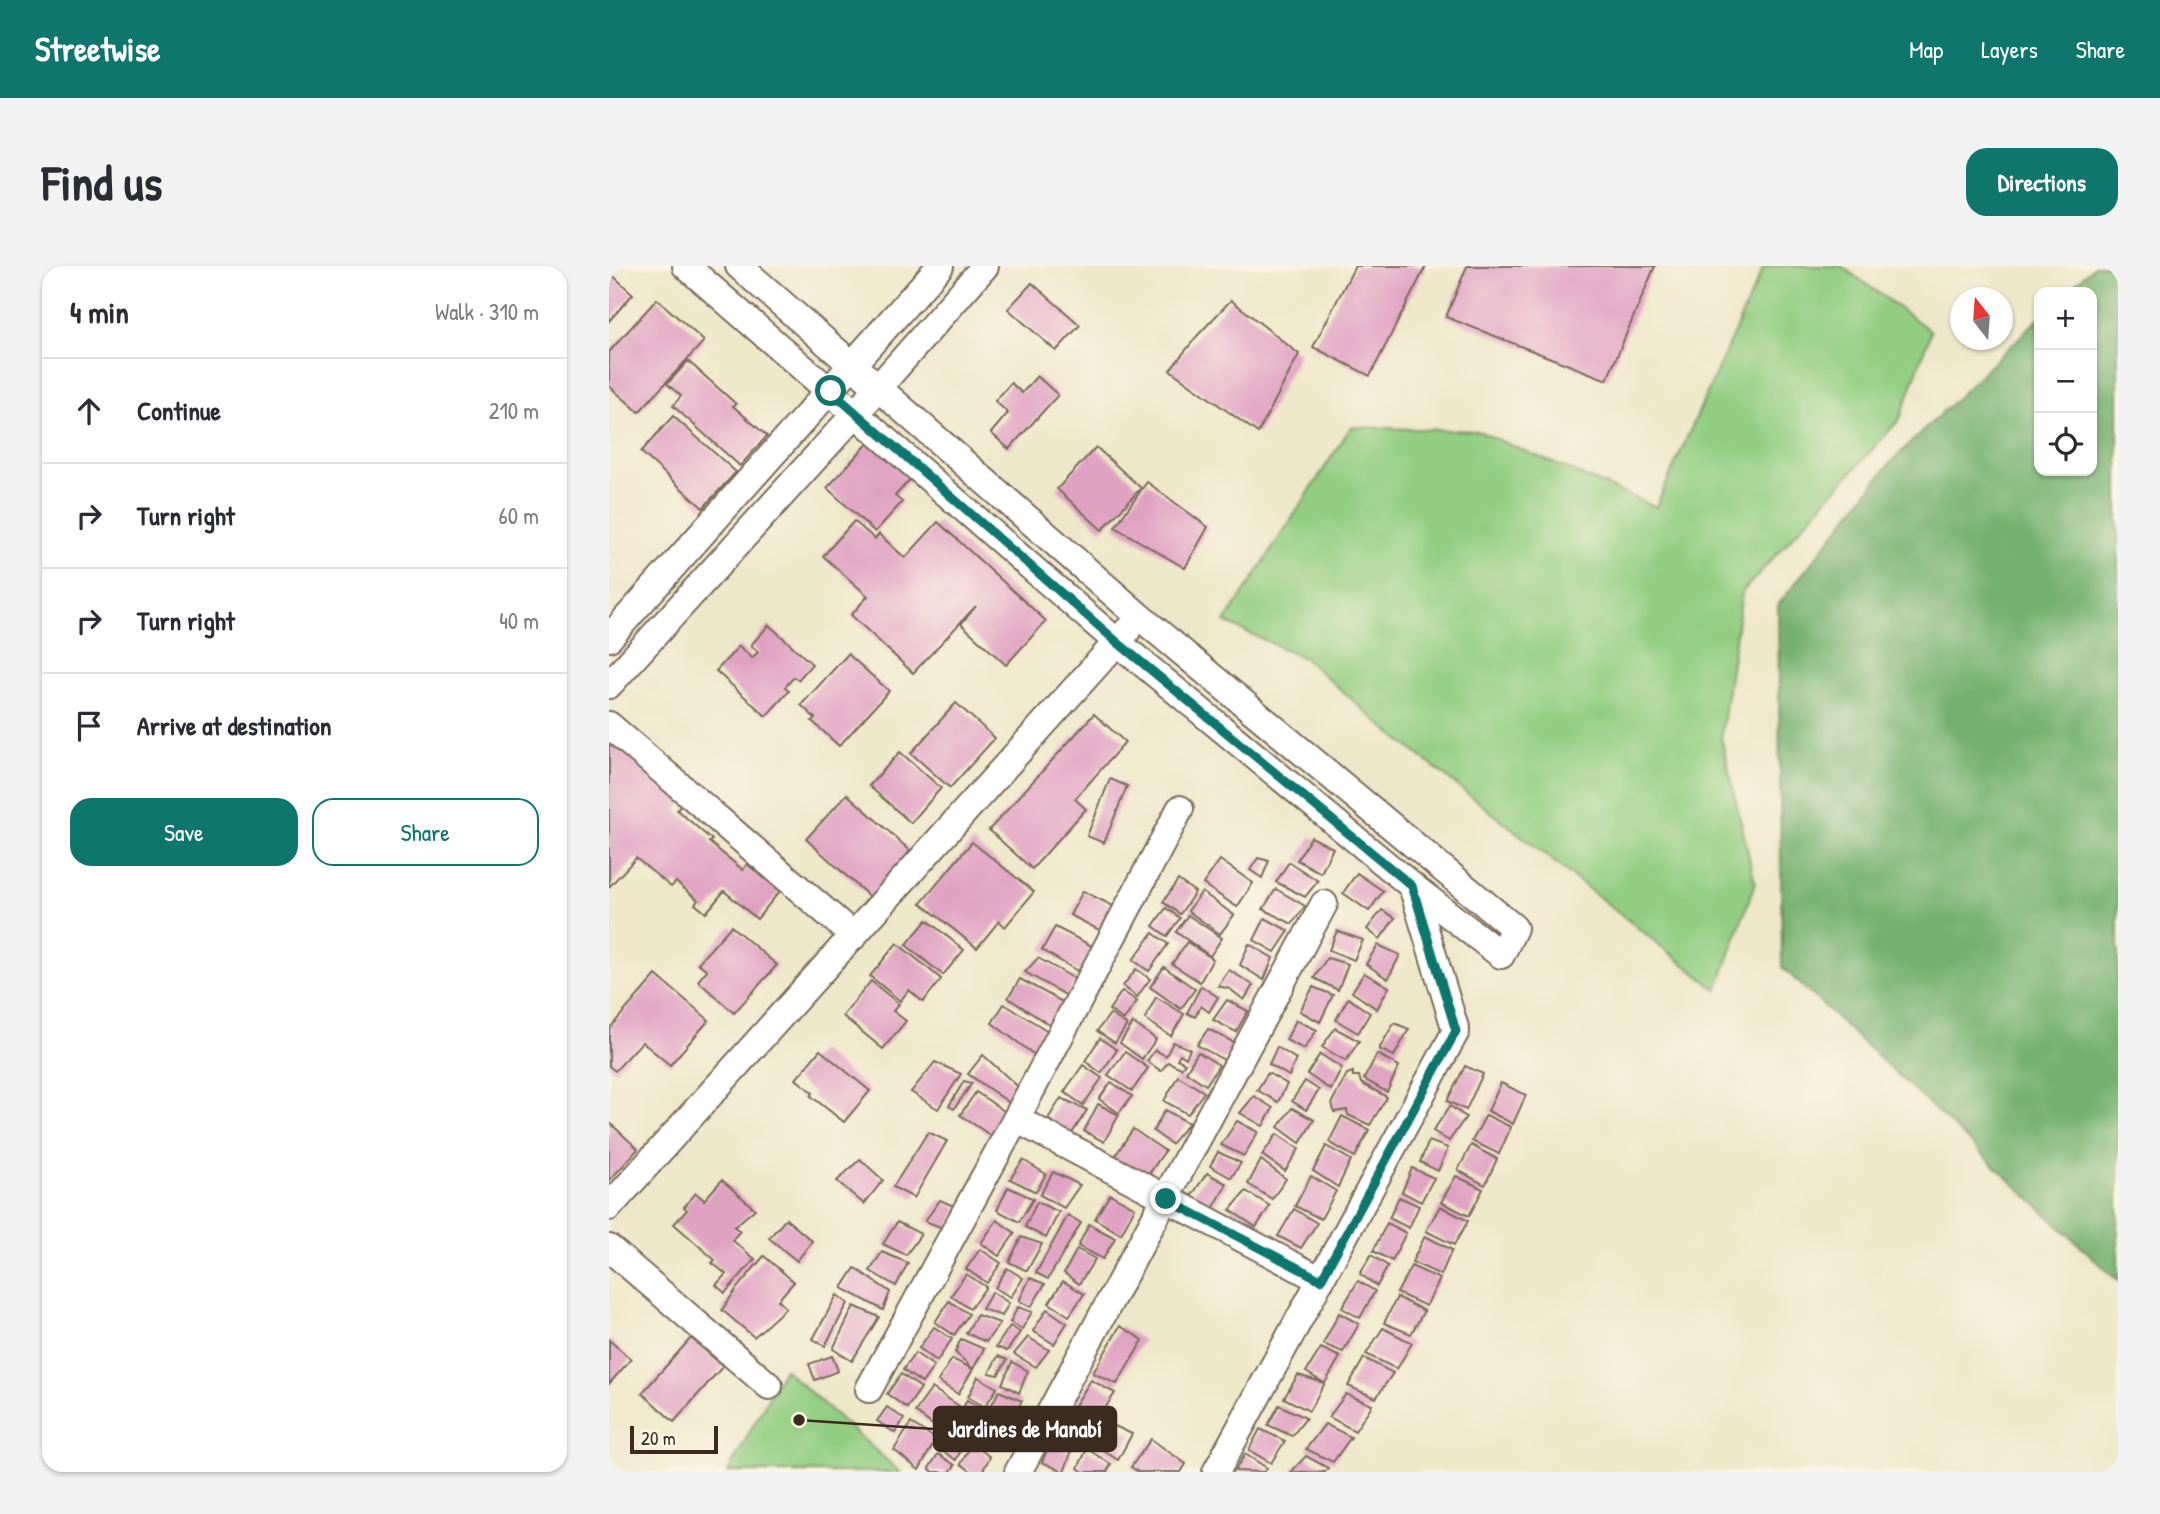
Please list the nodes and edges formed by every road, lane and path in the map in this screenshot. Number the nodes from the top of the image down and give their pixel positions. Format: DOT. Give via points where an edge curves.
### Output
graph roads {
  1 [pos="686,266"];
  2 [pos="739,266"];
  3 [pos="940,266"];
  4 [pos="985,266"];
  5 [pos="853,366"];
  6 [pos="878,388"];
  7 [pos="831,391"];
  8 [pos="856,414"];
  9 [pos="1140,617"];
  10 [pos="609,638"];
  11 [pos="1117,642"];
  12 [pos="609,685"];
  13 [pos="609,725"];
  14 [pos="1180,809"];
  15 [pos="1412,886"];
  16 [pos="1324,904"];
  17 [pos="854,936"];
  18 [pos="1016,1119"];
  19 [pos="1166,1199"];
  20 [pos="609,1207"];
  21 [pos="609,1248"];
  22 [pos="1321,1280"];
  23 [pos="769,1386"];
  24 [pos="869,1389"];
  25 [pos="1018,1472"];
  26 [pos="1216,1472"];
  1 -- 7 [label="street"];
  2 -- 5 [label="street"];
  3 -- 5 [label="street"];
  4 -- 6 [label="street"];
  5 -- 6 [label="street"];
  5 -- 7 [label="street"];
  6 -- 8 [label="street"];
  6 -- 9 [label="street"];
  7 -- 8 [label="street"];
  7 -- 10 [label="street"];
  8 -- 11 [label="street"];
  8 -- 12 [label="street"];
  9 -- 11 [label="street"];
  9 -- 15 [label="street" via="1514,928 1501,955"];
  11 -- 15 [label="street"];
  11 -- 17 [label="street"];
  13 -- 17 [label="street"];
  14 -- 18 [label="street"];
  15 -- 22 [label="street" via="1456,1031"];
  16 -- 19 [label="street"];
  17 -- 20 [label="street"];
  18 -- 19 [label="street"];
  18 -- 24 [label="street"];
  19 -- 22 [label="street"];
  19 -- 25 [label="street"];
  21 -- 23 [label="street"];
  22 -- 26 [label="street"];
}
